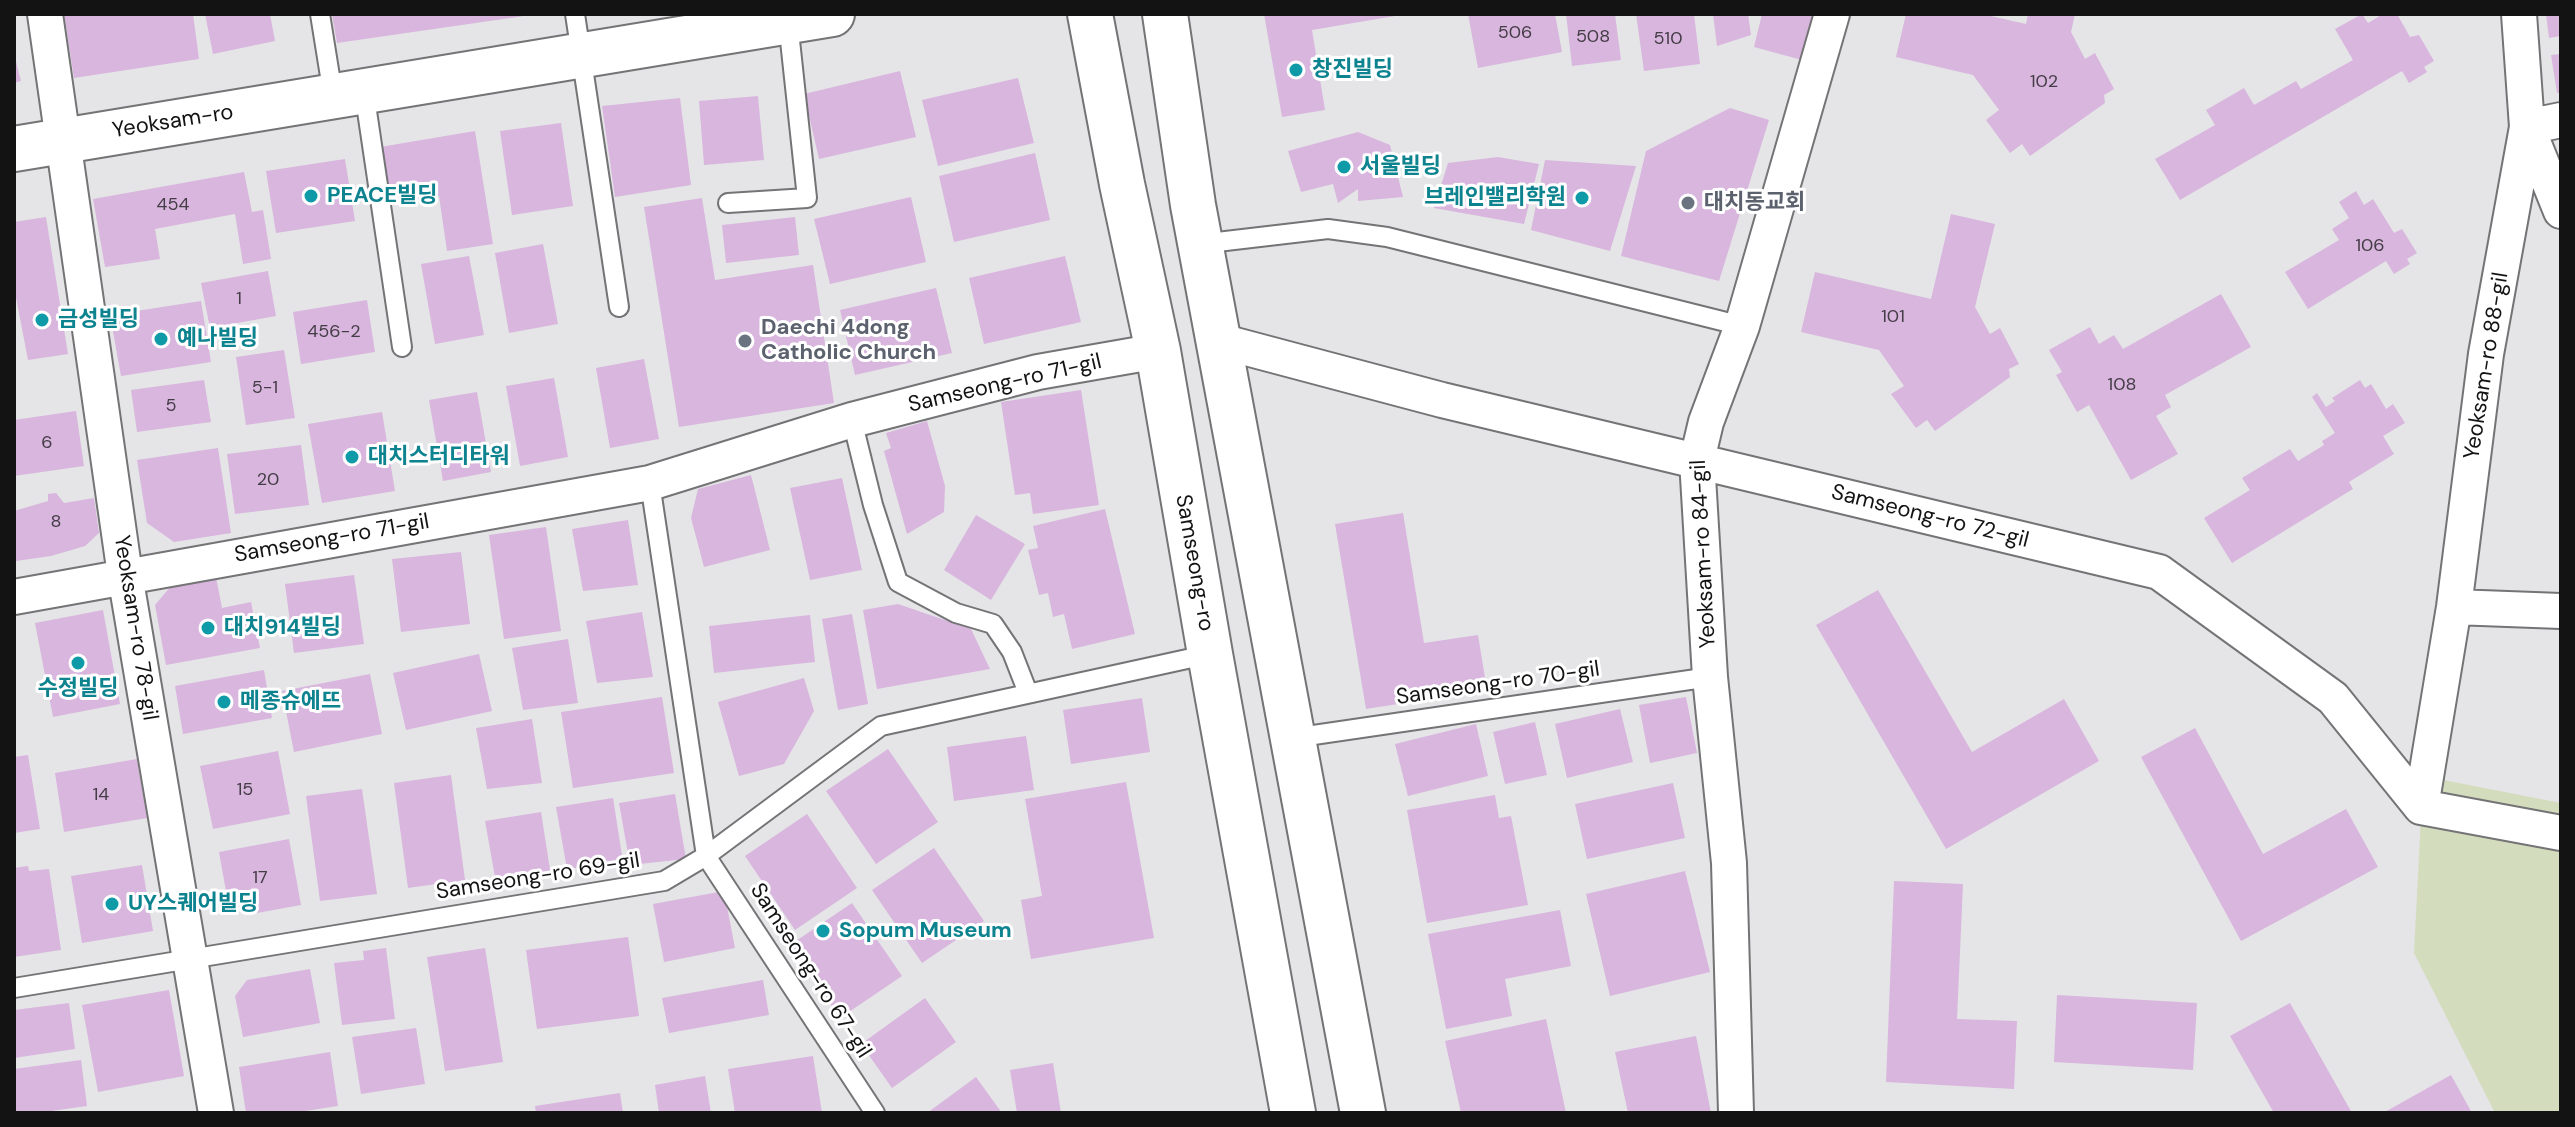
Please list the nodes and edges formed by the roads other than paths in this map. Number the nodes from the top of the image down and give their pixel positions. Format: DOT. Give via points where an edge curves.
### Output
graph roads {
  1 [pos="45,14"];
  2 [pos="320,14"];
  3 [pos="832,14"];
  4 [pos="1090,14"];
  5 [pos="1165,14"];
  6 [pos="1832,14"];
  7 [pos="2519,14"];
  8 [pos="788,22"];
  9 [pos="578,35"];
  10 [pos="348,93"];
  11 [pos="2561,120"];
  12 [pos="2527,127"];
  13 [pos="62,141"];
  14 [pos="14,149"];
  15 [pos="728,203"];
  16 [pos="2561,211"];
  17 [pos="1200,244"];
  18 [pos="619,307"];
  19 [pos="1742,326"];
  20 [pos="1220,341"];
  21 [pos="402,347"];
  22 [pos="1158,351"];
  23 [pos="852,420"];
  24 [pos="1697,460"];
  25 [pos="650,483"];
  26 [pos="125,575"];
  27 [pos="14,597"];
  28 [pos="2454,607"];
  29 [pos="2561,611"];
  30 [pos="1210,654"];
  31 [pos="1710,677"];
  32 [pos="1028,693"];
  33 [pos="1293,738"];
  34 [pos="2421,807"];
  35 [pos="2561,833"];
  36 [pos="706,856"];
  37 [pos="191,958"];
  38 [pos="14,988"];
  39 [pos="1361,1104"];
  40 [pos="1292,1108"];
  41 [pos="216,1113"];
  42 [pos="875,1113"];
  43 [pos="1736,1113"];
  1 -- 13 [label="street, Yeoksam-ro 78-gil"];
  2 -- 10 [label="lane"];
  3 -- 8 [label="main road, Yeoksam-ro"];
  4 -- 22 [label="main road, Samseong-ro"];
  5 -- 17 [label="main road"];
  6 -- 19 [label="street, Yeoksam-ro 84-gil"];
  7 -- 12 [label="street, Yeoksam-ro 88-gil"];
  8 -- 9 [label="main road, Yeoksam-ro"];
  8 -- 15 [label="lane" via="807,198"];
  9 -- 10 [label="main road, Yeoksam-ro"];
  9 -- 18 [label="lane"];
  10 -- 13 [label="main road, Yeoksam-ro"];
  10 -- 21 [label="lane"];
  11 -- 12 [label="street"];
  12 -- 16 [label="street, Yeoksam-ro 88-gil"];
  12 -- 28 [label="street, Yeoksam-ro 88-gil" via="2486,354"];
  13 -- 14 [label="main road, Yeoksam-ro"];
  13 -- 26 [label="street, Yeoksam-ro 78-gil"];
  17 -- 19 [label="lane" via="1328,229 1387,237"];
  17 -- 20 [label="main road"];
  19 -- 24 [label="street, Yeoksam-ro 84-gil"];
  20 -- 24 [label="street, Samseong-ro 72-gil"];
  20 -- 33 [label="main road"];
  22 -- 23 [label="street, Samseong-ro 71-gil" via="1038,372"];
  22 -- 30 [label="main road, Samseong-ro"];
  23 -- 25 [label="street, Samseong-ro 71-gil"];
  23 -- 32 [label="lane" via="898,582 956,613 993,624 1012,652"];
  24 -- 31 [label="street, Yeoksam-ro 84-gil"];
  24 -- 34 [label="street, Samseong-ro 72-gil" via="2159,572 2333,698"];
  25 -- 26 [label="street, Samseong-ro 71-gil"];
  25 -- 36 [label="lane"];
  26 -- 27 [label="street, Samseong-ro 71-gil"];
  26 -- 37 [label="street, Yeoksam-ro 78-gil"];
  28 -- 29 [label="street"];
  28 -- 34 [label="street, Yeoksam-ro 88-gil"];
  30 -- 32 [label="lane, Samseong-ro 69-gil"];
  30 -- 40 [label="main road, Samseong-ro"];
  31 -- 33 [label="lane, Samseong-ro 70-gil"];
  31 -- 43 [label="street, Yeoksam-ro 84-gil" via="1729,863"];
  32 -- 36 [label="lane, Samseong-ro 69-gil" via="881,726"];
  33 -- 39 [label="main road"];
  34 -- 35 [label="street"];
  36 -- 37 [label="lane, Samseong-ro 69-gil" via="664,881"];
  36 -- 42 [label="lane, Samseong-ro 67-gil"];
  37 -- 38 [label="lane, Samseong-ro 69-gil"];
  37 -- 41 [label="street, Yeoksam-ro 78-gil"];
  39 -- 40 [label="main road"];
}
